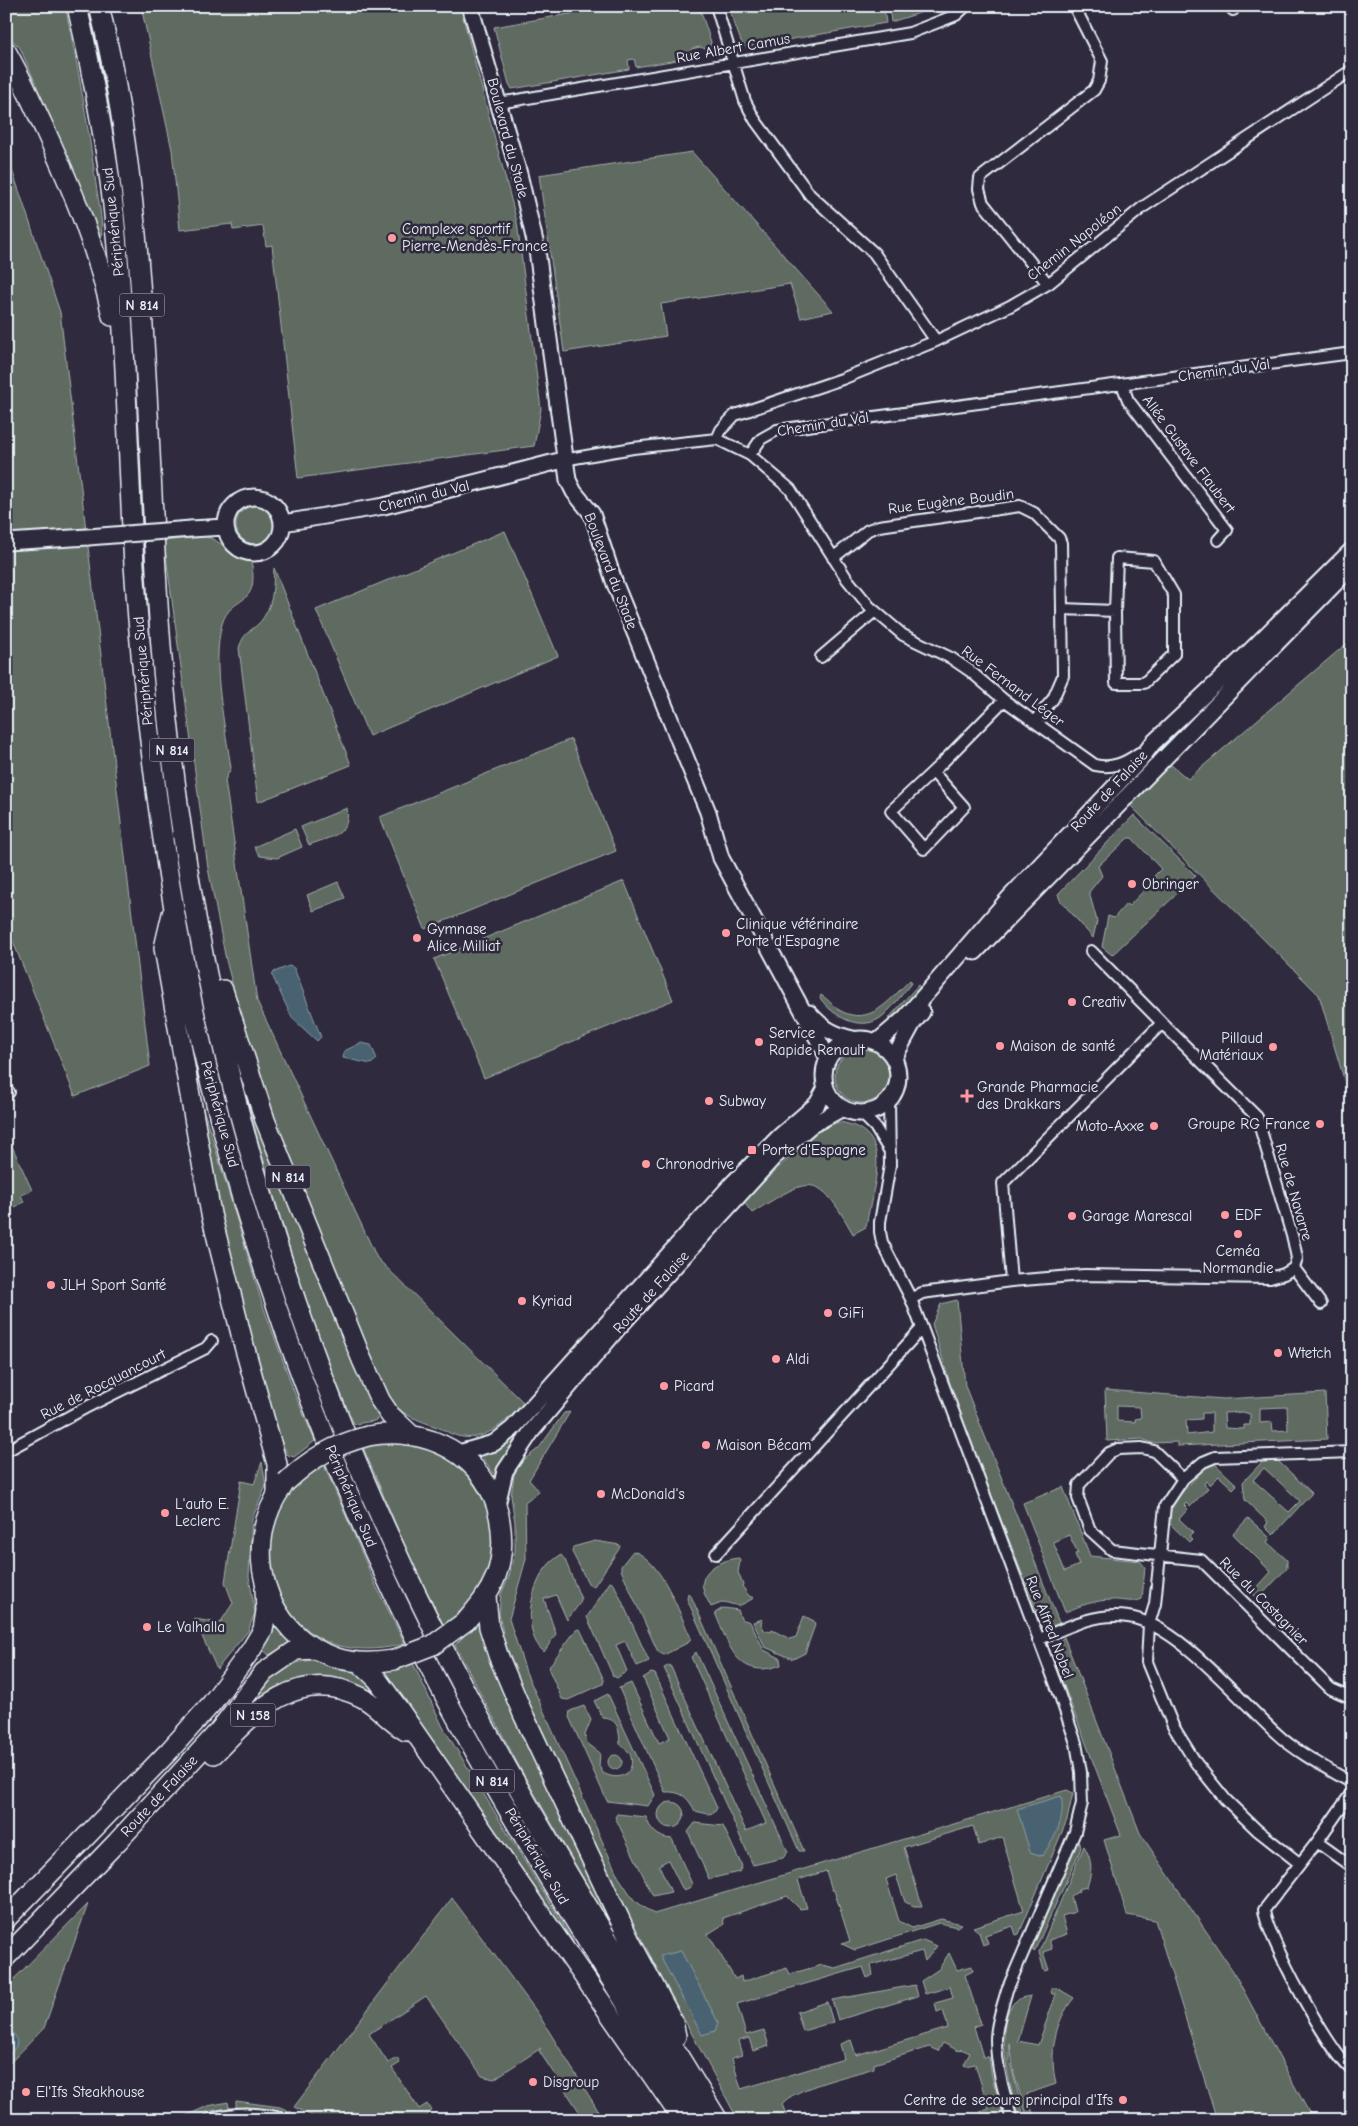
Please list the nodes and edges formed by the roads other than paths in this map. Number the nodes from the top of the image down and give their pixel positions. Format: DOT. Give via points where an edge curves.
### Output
graph roads {
  1 [pos="77,6"];
  2 [pos="99,6"];
  3 [pos="470,6"];
  4 [pos="716,6"];
  5 [pos="966,6"];
  6 [pos="1074,6"];
  7 [pos="6,52"];
  8 [pos="734,62"];
  9 [pos="1352,70"];
  10 [pos="499,103"];
  11 [pos="1048,284"];
  12 [pos="936,341"];
  13 [pos="1352,353"];
  14 [pos="125,373"];
  15 [pos="1122,384"];
  16 [pos="717,439"];
  17 [pos="750,455"];
  18 [pos="564,460"];
  19 [pos="283,523"];
  20 [pos="226,527"];
  21 [pos="1218,540"];
  22 [pos="6,542"];
  23 [pos="1352,550"];
  24 [pos="833,558"];
  25 [pos="1352,566"];
  26 [pos="1062,609"];
  27 [pos="875,611"];
  28 [pos="1115,611"];
  29 [pos="821,656"];
  30 [pos="1004,700"];
  31 [pos="1034,722"];
  32 [pos="1153,743"];
  33 [pos="933,772"];
  34 [pos="174,908"];
  35 [pos="194,908"];
  36 [pos="1091,950"];
  37 [pos="797,999"];
  38 [pos="1162,1023"];
  39 [pos="853,1039"];
  40 [pos="877,1042"];
  41 [pos="828,1058"];
  42 [pos="894,1058"];
  43 [pos="826,1088"];
  44 [pos="889,1100"];
  45 [pos="842,1108"];
  46 [pos="861,1113"];
  47 [pos="890,1151"];
  48 [pos="1294,1268"];
  49 [pos="1011,1281"];
  50 [pos="911,1299"];
  51 [pos="1321,1304"];
  52 [pos="922,1328"];
  53 [pos="212,1341"];
  54 [pos="409,1433"];
  55 [pos="6,1451"];
  56 [pos="1352,1452"];
  57 [pos="458,1453"];
  58 [pos="1183,1480"];
  59 [pos="281,1489"];
  60 [pos="497,1505"];
  61 [pos="716,1554"];
  62 [pos="1161,1555"];
  63 [pos="265,1588"];
  64 [pos="486,1597"];
  65 [pos="1149,1624"];
  66 [pos="1038,1640"];
  67 [pos="316,1649"];
  68 [pos="359,1662"];
  69 [pos="1352,1698"];
  70 [pos="418,1738"];
  71 [pos="1352,1783"];
  72 [pos="1352,1792"];
  73 [pos="117,1842"];
  74 [pos="1317,1842"];
  75 [pos="1299,1863"];
  76 [pos="1352,1867"];
  77 [pos="6,1918"];
  78 [pos="6,1957"];
  79 [pos="682,2062"];
  80 [pos="1352,2070"];
  81 [pos="247,2114"];
  82 [pos="208,2120"];
  83 [pos="268,2120"];
  84 [pos="288,2120"];
  85 [pos="683,2120"];
  86 [pos="698,2120"];
  87 [pos="718,2120"];
  88 [pos="1012,2120"];
  1 -- 14 [label="highway, Périphérique Sud / N 814" via="96,93 113,205"];
  2 -- 35 [label="highway, Périphérique Sud / N 814" via="125,141 136,230 166,706"];
  3 -- 10 [label="main road, Boulevard du Stade"];
  4 -- 8 [label="street"];
  5 -- 8 [label="street, Rue Albert Camus" via="956,15 910,33"];
  6 -- 11 [label="street" via="1102,61 1094,90 980,178 979,187 983,203"];
  7 -- 14 [label="highway, N 814" via="56,155 98,256"];
  8 -- 10 [label="street, Rue Albert Camus"];
  8 -- 12 [label="street" via="754,120 790,170 810,195 874,253"];
  9 -- 11 [label="street, Chemin Napoléon" via="1143,207"];
  10 -- 18 [label="main road, Boulevard du Stade" via="537,250"];
  11 -- 12 [label="street, Chemin Napoléon"];
  12 -- 16 [label="street, Chemin Napoléon" via="842,379 735,415"];
  13 -- 15 [label="street, Chemin du Val"];
  14 -- 34 [label="highway, Périphérique Sud / N 814" via="142,670"];
  15 -- 17 [label="street, Chemin du Val" via="777,430 761,439"];
  15 -- 21 [label="street, Allée Gustave Flaubert" via="1128,400 1227,530"];
  16 -- 17 [label="street"];
  16 -- 18 [label="street, Chemin du Val" via="633,448"];
  17 -- 24 [label="street, Rue Fernand Léger" via="790,489"];
  18 -- 19 [label="main road, Chemin du Val" via="384,506"];
  18 -- 37 [label="main road, Boulevard du Stade" via="571,486 592,514 615,584 708,812 721,858"];
  19 -- 20 [label="main road" via="281,536 274,546 262,553 238,549 228,538"];
  19 -- 20 [label="main road" via="281,513 270,501 256,496 246,497 231,507"];
  20 -- 22 [label="main road, bridge"];
  23 -- 32 [label="main road, Route de Falaise"];
  24 -- 26 [label="street, Rue Eugène Boudin" via="868,530 879,526 1020,506 1034,513 1059,538"];
  24 -- 27 [label="street, Rue Fernand Léger" via="846,579"];
  25 -- 42 [label="main road, Route de Falaise" via="970,956 913,1023"];
  26 -- 28 [label="street"];
  26 -- 31 [label="street, Rue Eugène Boudin" via="1063,676 1053,699"];
  27 -- 29 [label="street"];
  27 -- 30 [label="street, Rue Fernand Léger" via="903,635 970,671"];
  28 -- 28 [label="street" via="1116,683 1144,683 1174,654 1174,595 1154,561 1117,558"];
  30 -- 31 [label="street, Rue Fernand Léger"];
  30 -- 33 [label="street"];
  31 -- 32 [label="street, Rue Fernand Léger" via="1088,761 1101,766 1130,760"];
  32 -- 40 [label="main road, Route de Falaise" via="1010,897 905,1018"];
  33 -- 33 [label="street" via="891,811 924,848 964,807"];
  34 -- 59 [label="highway, N 814" via="164,948 197,1144 225,1275 278,1464"];
  34 -- 86 [label="highway, Périphérique Sud / N 814" via="208,1067 259,1250 293,1352 361,1521 403,1614 482,1765"];
  35 -- 54 [label="highway, N 814" via="211,940 223,991 265,1120 358,1351 380,1400"];
  35 -- 79 [label="highway, Périphérique Sud / N 814" via="244,1127 272,1223 338,1415 390,1536 471,1702 566,1870"];
  36 -- 38 [label="street, Rue de Navarre"];
  37 -- 39 [label="main road, Boulevard du Stade" via="819,1025 836,1035"];
  37 -- 41 [label="main road, Boulevard du Stade"];
  38 -- 48 [label="street, Rue de Navarre" via="1257,1117 1294,1239 1297,1258"];
  38 -- 49 [label="street" via="1003,1183"];
  39 -- 40 [label="main road"];
  39 -- 41 [label="main road" via="835,1049"];
  40 -- 42 [label="main road"];
  41 -- 43 [label="main road" via="824,1072"];
  42 -- 44 [label="main road" via="898,1080"];
  43 -- 45 [label="main road"];
  43 -- 57 [label="main road, Route de Falaise" via="817,1104 732,1184 530,1412 494,1443"];
  44 -- 46 [label="main road" via="882,1107"];
  44 -- 47 [label="street, Rue Alfred Nobel"];
  45 -- 46 [label="main road"];
  45 -- 60 [label="main road, Route de Falaise" via="810,1126 774,1157 618,1327 531,1432 505,1471"];
  46 -- 47 [label="street" via="875,1127"];
  47 -- 50 [label="street, Rue Alfred Nobel" via="880,1232"];
  48 -- 49 [label="street" via="1270,1278 1084,1275"];
  48 -- 51 [label="street"];
  49 -- 50 [label="street" via="922,1293"];
  50 -- 52 [label="street, Rue Alfred Nobel"];
  52 -- 61 [label="street"];
  52 -- 66 [label="street, Rue Alfred Nobel"];
  53 -- 55 [label="street, Rue de Rocquancourt" via="206,1348"];
  54 -- 57 [label="highway" via="443,1444"];
  54 -- 59 [label="highway, bridge" via="395,1432 345,1442 303,1465"];
  56 -- 58 [label="street" via="1216,1457 1203,1462"];
  57 -- 60 [label="highway" via="476,1469"];
  58 -- 62 [label="street" via="1165,1506"];
  58 -- 62 [label="street, Rue du Castagnier" via="1154,1451 1118,1449 1109,1453 1079,1485 1078,1498 1090,1530 1112,1550"];
  59 -- 63 [label="highway" via="262,1531 261,1569"];
  60 -- 64 [label="highway" via="502,1528 502,1552"];
  62 -- 65 [label="street"];
  62 -- 69 [label="street, Rue du Castagnier" via="1201,1560 1331,1689"];
  63 -- 67 [label="highway" via="277,1612 294,1633"];
  63 -- 77 [label="highway, Route de Falaise / N 158" via="263,1630 212,1702"];
  64 -- 68 [label="highway, bridge" via="466,1620 433,1646 394,1660"];
  64 -- 79 [label="highway, N 814" via="489,1627 498,1655 630,1941 673,2022"];
  65 -- 66 [label="street" via="1130,1617 1096,1616"];
  65 -- 71 [label="street" via="1168,1634 1202,1661 1277,1735"];
  65 -- 75 [label="street" via="1147,1662 1173,1726 1225,1799 1256,1830"];
  66 -- 88 [label="street, Rue Alfred Nobel" via="1076,1744 1082,1772 1082,1802 1075,1832 1015,1971 1000,2014 996,2038 998,2064"];
  67 -- 68 [label="highway" via="337,1658"];
  67 -- 73 [label="highway, Route de Falaise / N 158" via="296,1650 264,1672 218,1732"];
  68 -- 70 [label="highway, N 814" via="376,1679"];
  70 -- 73 [label="highway, N 158" via="398,1727 372,1703 347,1691 315,1687 284,1694 269,1702 241,1726 136,1836"];
  70 -- 85 [label="highway, N 814"];
  72 -- 74 [label="street"];
  73 -- 78 [label="highway, Route de Falaise / N 158"];
  74 -- 75 [label="street"];
  74 -- 76 [label="street"];
  75 -- 80 [label="street" via="1264,1910 1265,1920 1335,2053"];
  79 -- 87 [label="highway, Périphérique Sud / N 814"];
  81 -- 82 [label="street" via="227,2114"];
  81 -- 83 [label="street"];
  81 -- 84 [label="street"];
}
